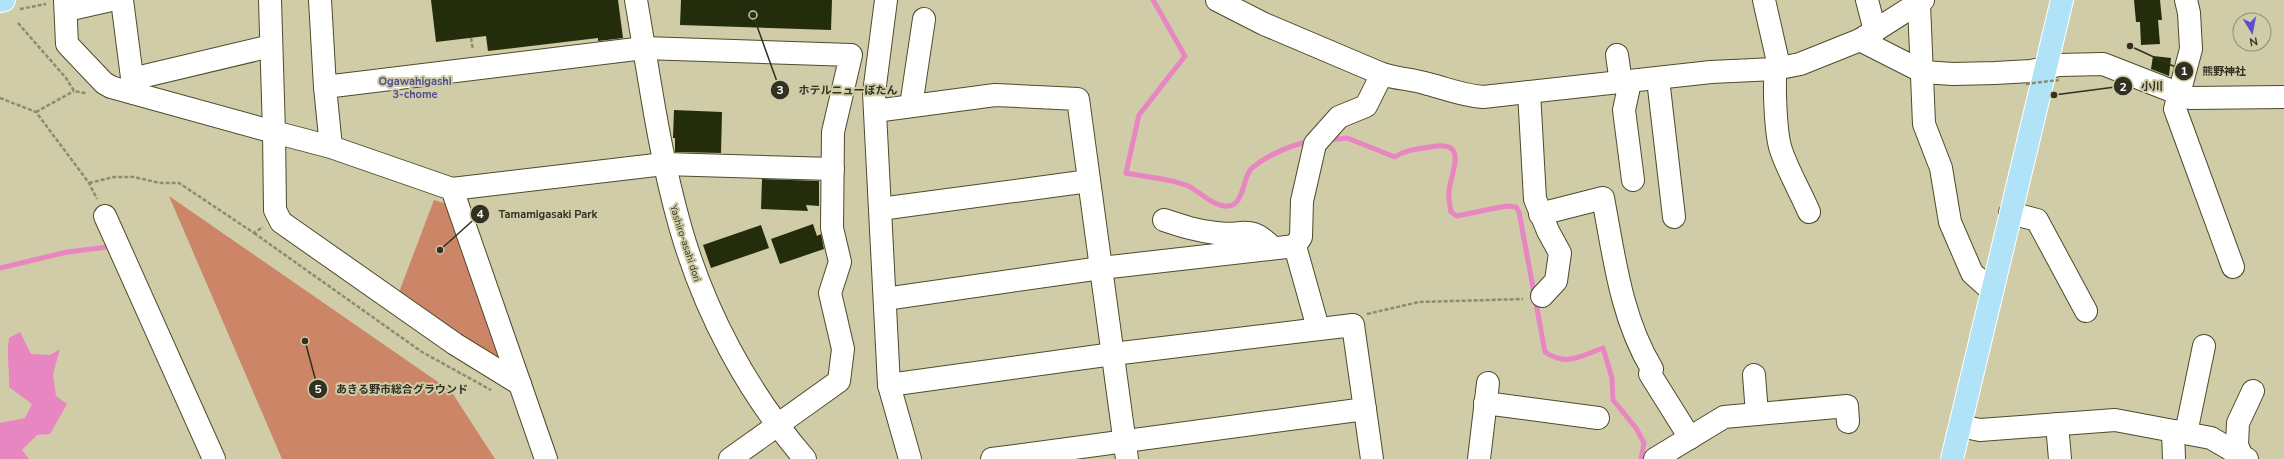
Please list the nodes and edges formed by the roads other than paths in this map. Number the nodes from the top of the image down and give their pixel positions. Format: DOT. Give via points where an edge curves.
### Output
graph roads {
  1 [pos="111,0"];
  2 [pos="122,0"];
  3 [pos="270,0"];
  4 [pos="320,0"];
  5 [pos="636,0"];
  6 [pos="886,0"];
  7 [pos="1217,0"];
  8 [pos="1764,0"];
  9 [pos="1867,0"];
  10 [pos="2062,0"];
  11 [pos="2186,0"];
  12 [pos="1921,2"];
  13 [pos="60,4"];
  14 [pos="924,19"];
  15 [pos="1867,35"];
  16 [pos="272,46"];
  17 [pos="644,48"];
  18 [pos="1617,55"];
  19 [pos="1775,69"];
  20 [pos="1923,72"];
  21 [pos="1382,74"];
  22 [pos="2052,74"];
  23 [pos="1658,79"];
  24 [pos="1625,83"];
  25 [pos="133,86"];
  26 [pos="325,87"];
  27 [pos="1529,92"];
  28 [pos="2180,95"];
  29 [pos="2283,101"];
  30 [pos="911,106"];
  31 [pos="875,111"];
  32 [pos="274,132"];
  33 [pos="331,147"];
  34 [pos="664,164"];
  35 [pos="833,169"];
  36 [pos="1632,180"];
  37 [pos="1089,181"];
  38 [pos="452,189"];
  39 [pos="880,209"];
  40 [pos="1809,212"];
  41 [pos="2010,213"];
  42 [pos="1540,214"];
  43 [pos="105,216"];
  44 [pos="1674,217"];
  45 [pos="1164,220"];
  46 [pos="1295,246"];
  47 [pos="1273,248"];
  48 [pos="2233,267"];
  49 [pos="1101,268"];
  50 [pos="1991,290"];
  51 [pos="1535,298"];
  52 [pos="885,299"];
  53 [pos="2086,311"];
  54 [pos="1318,328"];
  55 [pos="2204,346"];
  56 [pos="1113,354"];
  57 [pos="1754,375"];
  58 [pos="520,384"];
  59 [pos="889,385"];
  60 [pos="2253,391"];
  61 [pos="1365,409"];
  62 [pos="1757,414"];
  63 [pos="1598,418"];
  64 [pos="1848,422"];
  65 [pos="2057,424"];
  66 [pos="779,426"];
  67 [pos="1960,426"];
  68 [pos="2180,432"];
  69 [pos="1690,438"];
  70 [pos="1125,450"];
  71 [pos="2245,458"];
  72 [pos="214,459"];
  73 [pos="546,459"];
  74 [pos="730,459"];
  75 [pos="805,459"];
  76 [pos="910,459"];
  77 [pos="992,459"];
  78 [pos="1372,459"];
  79 [pos="1479,459"];
  80 [pos="1655,459"];
  81 [pos="1952,459"];
  82 [pos="2060,459"];
  83 [pos="2174,459"];
  1 -- 13 [label="street"];
  2 -- 25 [label="street"];
  3 -- 16 [label="street"];
  4 -- 26 [label="street"];
  5 -- 17 [label="street, Yashiro-asahi dori"];
  6 -- 31 [label="street" via="874,93"];
  7 -- 21 [label="street" via="1271,27"];
  8 -- 19 [label="street" via="1778,62"];
  9 -- 15 [label="street"];
  10 -- 22 [label="main road"];
  11 -- 28 [label="street" via="2191,49"];
  12 -- 15 [label="street"];
  12 -- 20 [label="street"];
  13 -- 25 [label="street" via="67,44 104,83 111,87"];
  14 -- 30 [label="street"];
  15 -- 19 [label="street" via="1800,64"];
  15 -- 20 [label="street"];
  16 -- 25 [label="street"];
  16 -- 32 [label="street"];
  17 -- 26 [label="street"];
  17 -- 34 [label="street, Yashiro-asahi dori"];
  17 -- 35 [label="street" via="851,55 833,132"];
  18 -- 24 [label="street"];
  19 -- 23 [label="street" via="1711,72"];
  19 -- 40 [label="street" via="1775,104 1780,149"];
  20 -- 22 [label="street" via="1953,74 2031,71"];
  20 -- 50 [label="street" via="1924,124 1941,168 1950,222 1972,273"];
  21 -- 27 [label="street" via="1427,83 1460,95 1483,97"];
  21 -- 46 [label="street" via="1366,106 1338,117 1320,138 1302,201 1301,237"];
  22 -- 28 [label="street" via="2059,65 2103,64"];
  22 -- 41 [label="main road"];
  23 -- 24 [label="street"];
  23 -- 44 [label="street"];
  24 -- 27 [label="street"];
  24 -- 36 [label="street" via="1624,110"];
  25 -- 32 [label="street"];
  26 -- 33 [label="street"];
  27 -- 42 [label="street" via="1533,184"];
  28 -- 29 [label="street" via="2190,98"];
  28 -- 48 [label="street" via="2175,109"];
  30 -- 31 [label="street"];
  30 -- 37 [label="street" via="995,95 1078,99"];
  31 -- 39 [label="street"];
  32 -- 33 [label="street"];
  32 -- 58 [label="street" via="275,210 281,222 455,344"];
  33 -- 38 [label="street"];
  34 -- 35 [label="street"];
  34 -- 38 [label="street"];
  34 -- 66 [label="street, Yashiro-asahi dori" via="680,227 708,304 745,376"];
  35 -- 66 [label="street" via="832,228 840,262 830,293 842,349 839,381"];
  37 -- 39 [label="street"];
  37 -- 49 [label="street"];
  38 -- 58 [label="street"];
  39 -- 52 [label="street"];
  41 -- 50 [label="main road"];
  41 -- 53 [label="street" via="2036,220"];
  42 -- 51 [label="street" via="1560,253 1556,281"];
  42 -- 69 [label="street" via="1604,198 1619,283 1639,347 1652,368 1650,374"];
  43 -- 72 [label="street"];
  45 -- 47 [label="street" via="1188,229 1218,234 1251,232 1260,235"];
  46 -- 47 [label="street"];
  46 -- 54 [label="street"];
  47 -- 49 [label="street"];
  49 -- 52 [label="street"];
  49 -- 56 [label="street"];
  50 -- 67 [label="main road"];
  52 -- 59 [label="street"];
  54 -- 56 [label="street"];
  54 -- 61 [label="street" via="1353,325"];
  55 -- 68 [label="street"];
  56 -- 59 [label="street"];
  56 -- 70 [label="street"];
  57 -- 62 [label="street"];
  58 -- 73 [label="street"];
  59 -- 76 [label="street"];
  60 -- 71 [label="street" via="2238,423 2237,445"];
  61 -- 70 [label="street"];
  61 -- 78 [label="street"];
  62 -- 64 [label="street" via="1847,406"];
  62 -- 69 [label="street" via="1724,417"];
  63 -- 79 [label="street" via="1486,393"];
  65 -- 67 [label="street" via="1980,430"];
  65 -- 68 [label="street" via="2115,420"];
  65 -- 82 [label="street"];
  66 -- 74 [label="street"];
  66 -- 75 [label="street, Yashiro-asahi dori"];
  67 -- 81 [label="main road"];
  68 -- 71 [label="street" via="2211,438"];
  68 -- 83 [label="street"];
  69 -- 80 [label="street"];
  70 -- 77 [label="street"];
}
